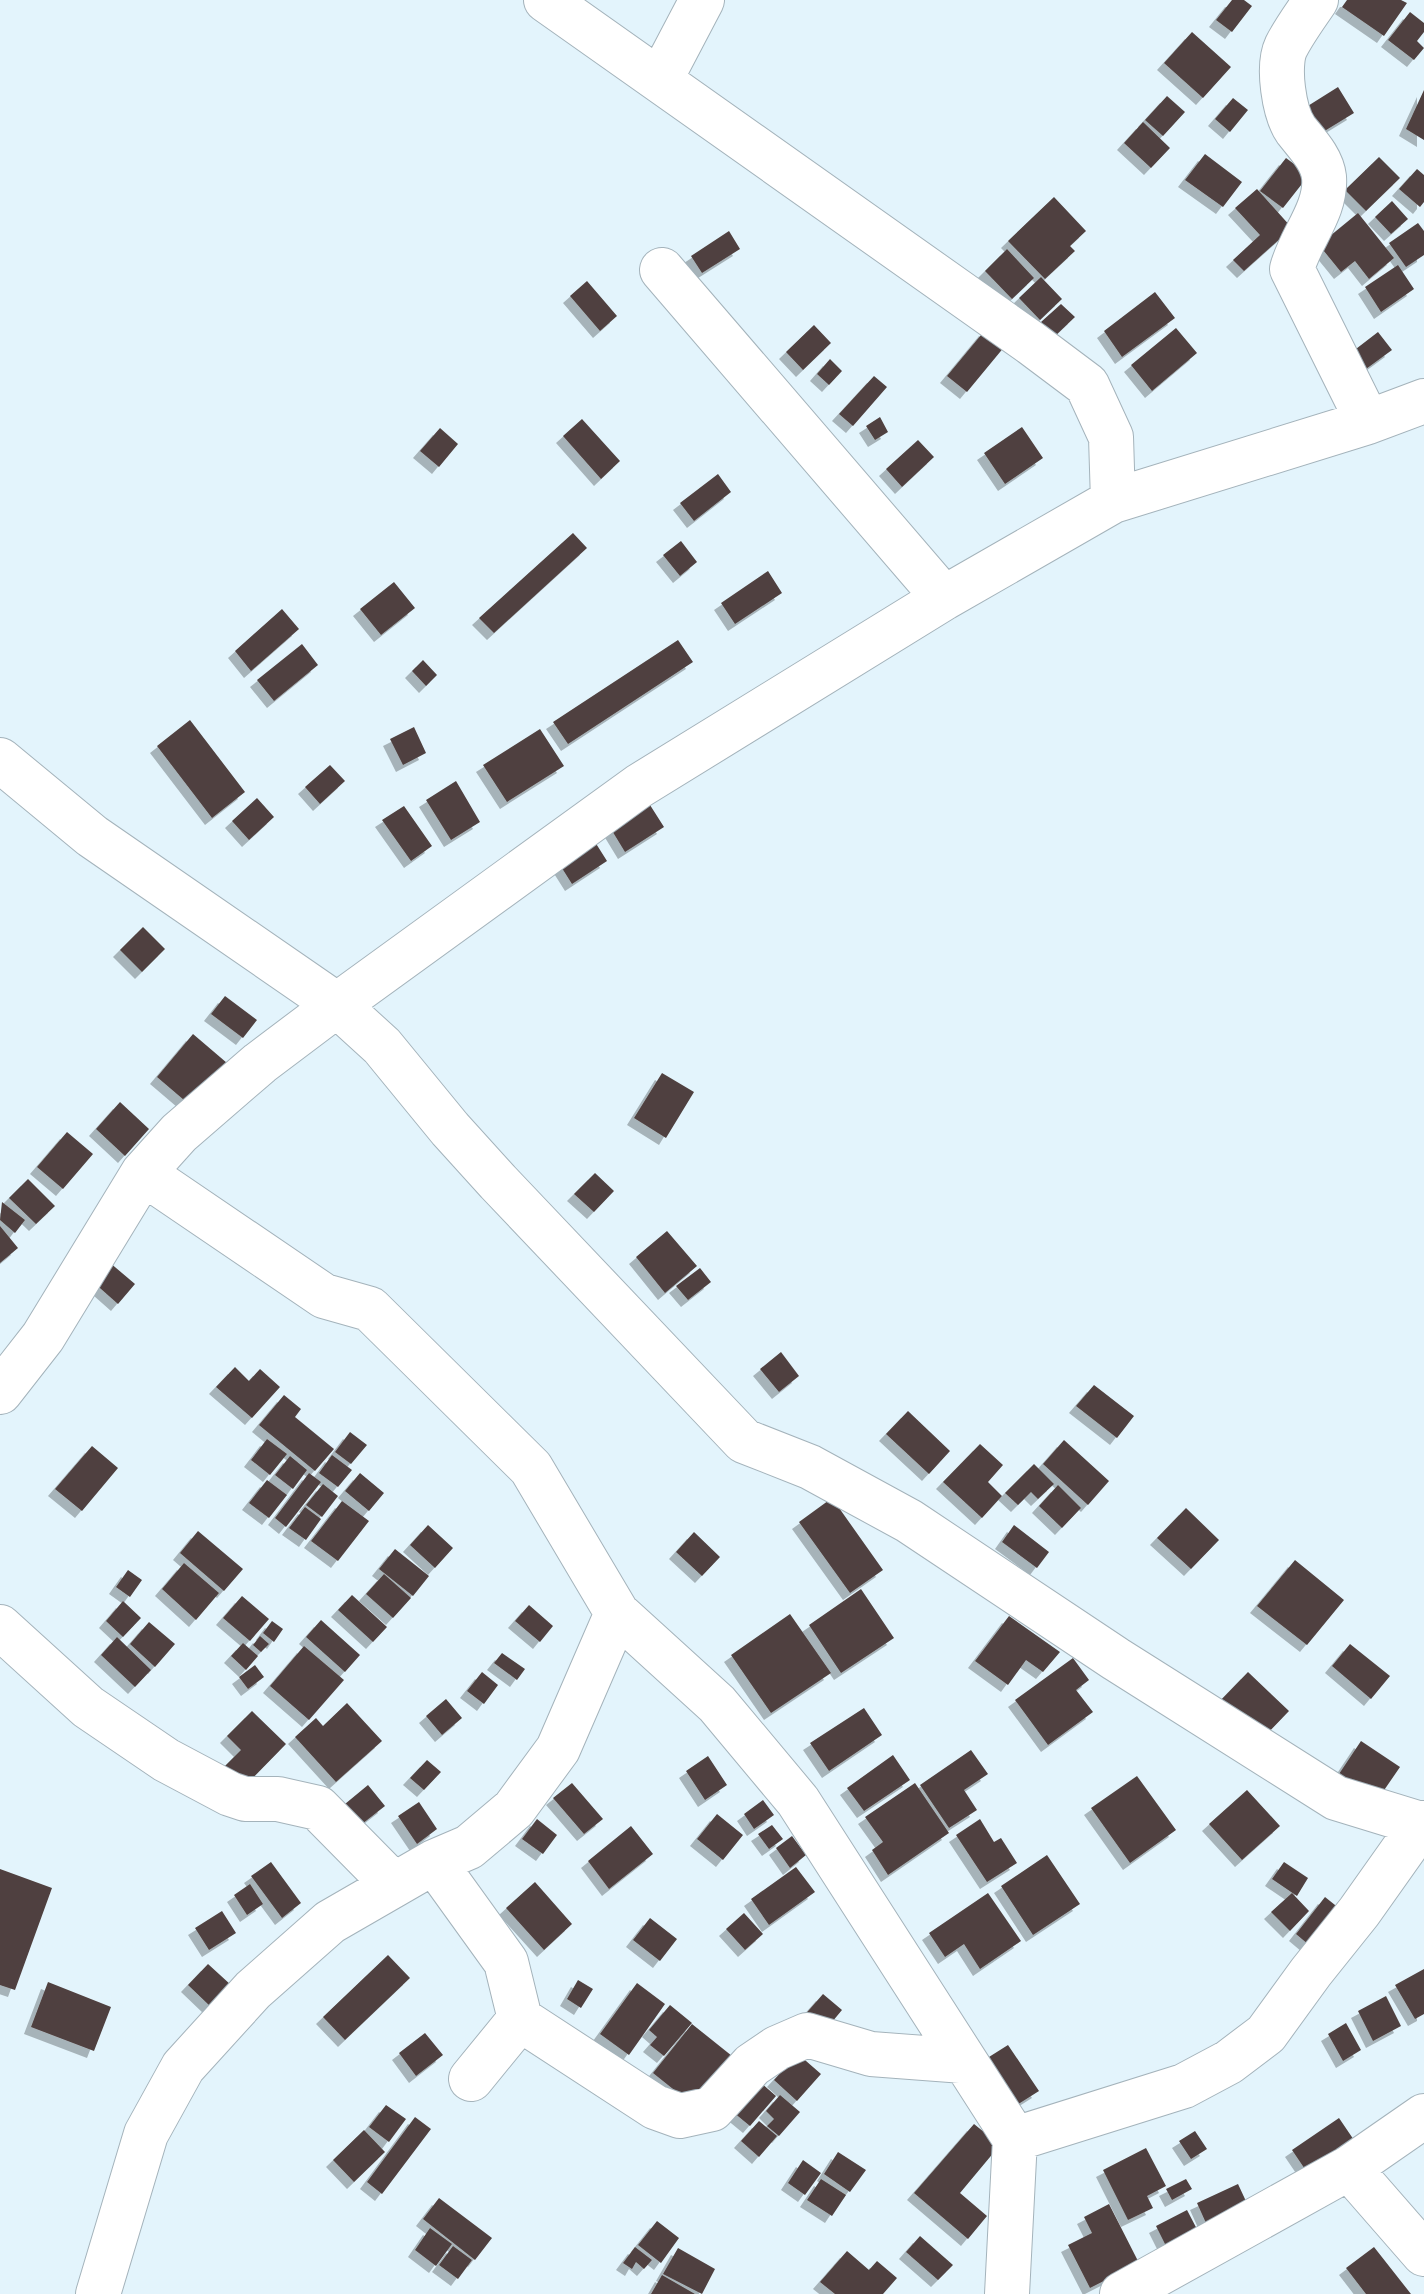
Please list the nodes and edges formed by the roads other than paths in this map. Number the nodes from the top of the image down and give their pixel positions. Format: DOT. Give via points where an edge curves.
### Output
graph roads {
  1 [pos="546,0"];
  2 [pos="702,0"];
  3 [pos="1316,0"];
  4 [pos="660,80"];
  5 [pos="662,270"];
  6 [pos="1424,401"];
  7 [pos="1368,422"];
  8 [pos="1113,501"];
  9 [pos="944,598"];
  10 [pos="0,760"];
  11 [pos="337,1005"];
  12 [pos="143,1173"];
  13 [pos="0,1392"];
  14 [pos="617,1613"];
  15 [pos="0,1627"];
  16 [pos="1423,1824"];
  17 [pos="434,1862"];
  18 [pos="394,1885"];
  19 [pos="520,2019"];
  20 [pos="964,2061"];
  21 [pos="471,2079"];
  22 [pos="1424,2116"];
  23 [pos="1015,2139"];
  24 [pos="1349,2168"];
  25 [pos="1424,2254"];
  26 [pos="98,2294"];
  27 [pos="1007,2294"];
  28 [pos="1122,2294"];
  1 -- 4 [label="street"];
  2 -- 4 [label="street"];
  3 -- 7 [label="street" via="1285,50 1282,84 1291,122 1320,162 1324,178 1321,205 1292,269"];
  4 -- 8 [label="street" via="1087,385 1111,437"];
  5 -- 9 [label="street"];
  6 -- 7 [label="street"];
  7 -- 8 [label="street"];
  8 -- 9 [label="street"];
  9 -- 11 [label="street" via="639,786"];
  10 -- 11 [label="street" via="92,836"];
  11 -- 12 [label="street" via="179,1133"];
  11 -- 16 [label="street" via="382,1046 488,1171 744,1441 810,1467 909,1521 1336,1798"];
  12 -- 13 [label="street" via="43,1337"];
  12 -- 14 [label="street" via="324,1296 370,1309 531,1468"];
  14 -- 17 [label="street" via="558,1749 532,1785 514,1809 469,1847"];
  14 -- 20 [label="street" via="717,1704 798,1801"];
  15 -- 18 [label="street" via="88,1707 166,1760 245,1799 278,1799 318,1808"];
  16 -- 23 [label="street" via="1266,2034 1184,2086"];
  17 -- 18 [label="street"];
  17 -- 19 [label="street" via="506,1962"];
  18 -- 26 [label="street" via="330,1922 253,1990 183,2067 146,2134"];
  19 -- 20 [label="street" via="655,2107 680,2116 712,2109 752,2065 807,2035 871,2054"];
  19 -- 21 [label="street"];
  20 -- 23 [label="street"];
  22 -- 24 [label="street"];
  23 -- 27 [label="street"];
  24 -- 25 [label="street"];
  24 -- 28 [label="street"];
}
